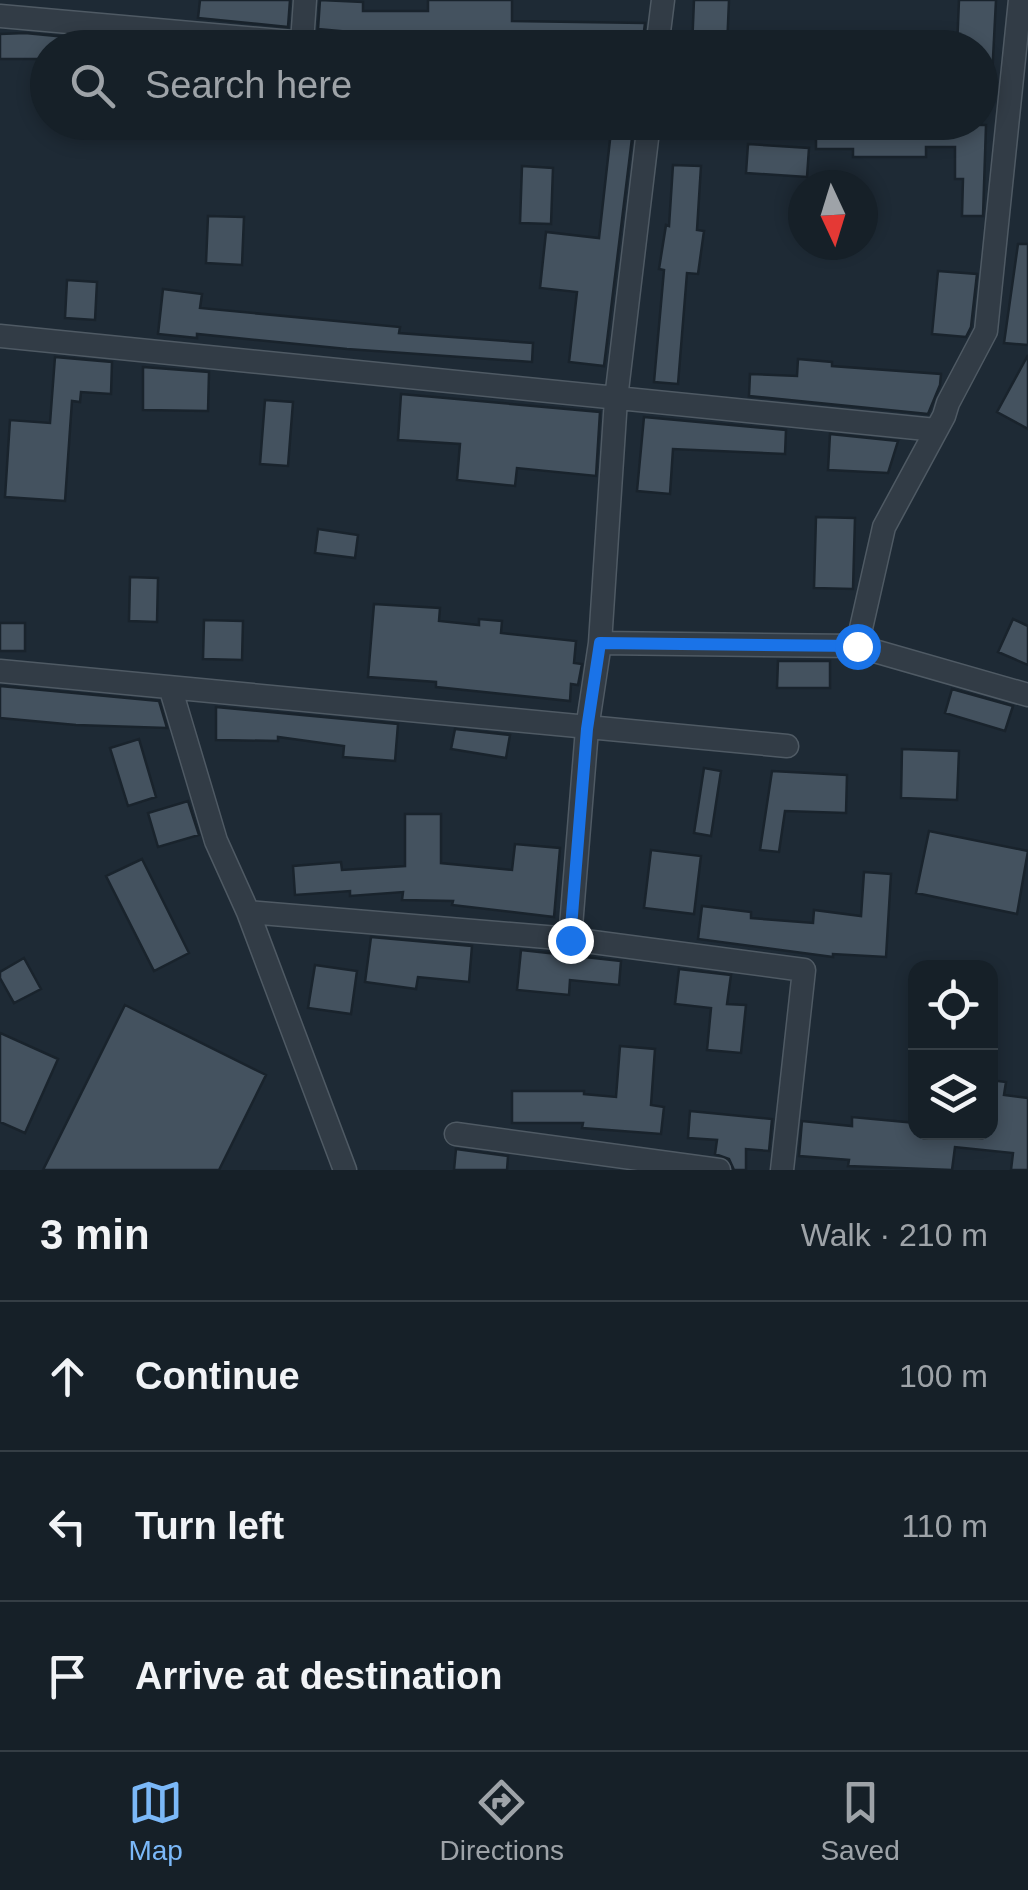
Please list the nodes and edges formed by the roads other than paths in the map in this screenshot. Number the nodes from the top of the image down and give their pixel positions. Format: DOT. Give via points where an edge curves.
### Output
graph roads {
  1 [pos="305,0"];
  2 [pos="663,0"];
  3 [pos="1020,0"];
  4 [pos="0,16"];
  5 [pos="163,30"];
  6 [pos="303,30"];
  7 [pos="660,30"];
  8 [pos="646,140"];
  9 [pos="0,336"];
  10 [pos="616,399"];
  11 [pos="936,430"];
  12 [pos="600,643"];
  13 [pos="857,646"];
  14 [pos="0,671"];
  15 [pos="171,690"];
  16 [pos="1028,695"];
  17 [pos="587,729"];
  18 [pos="787,746"];
  19 [pos="248,912"];
  20 [pos="570,940"];
  21 [pos="456,1134"];
  22 [pos="345,1170"];
  23 [pos="719,1170"];
  24 [pos="782,1170"];
  1 -- 6 [label="street"];
  2 -- 7 [label="street"];
  3 -- 11 [label="street" via="986,331"];
  4 -- 5 [label="street"];
  8 -- 10 [label="street"];
  9 -- 10 [label="street"];
  10 -- 11 [label="street"];
  10 -- 12 [label="street"];
  11 -- 13 [label="street" via="884,527"];
  12 -- 13 [label="street"];
  12 -- 17 [label="street"];
  13 -- 16 [label="street"];
  14 -- 15 [label="street"];
  15 -- 17 [label="street"];
  15 -- 19 [label="street" via="216,841"];
  17 -- 18 [label="street"];
  17 -- 20 [label="street"];
  19 -- 20 [label="street"];
  19 -- 22 [label="street"];
  20 -- 24 [label="street" via="804,970"];
  21 -- 23 [label="street"];
}
